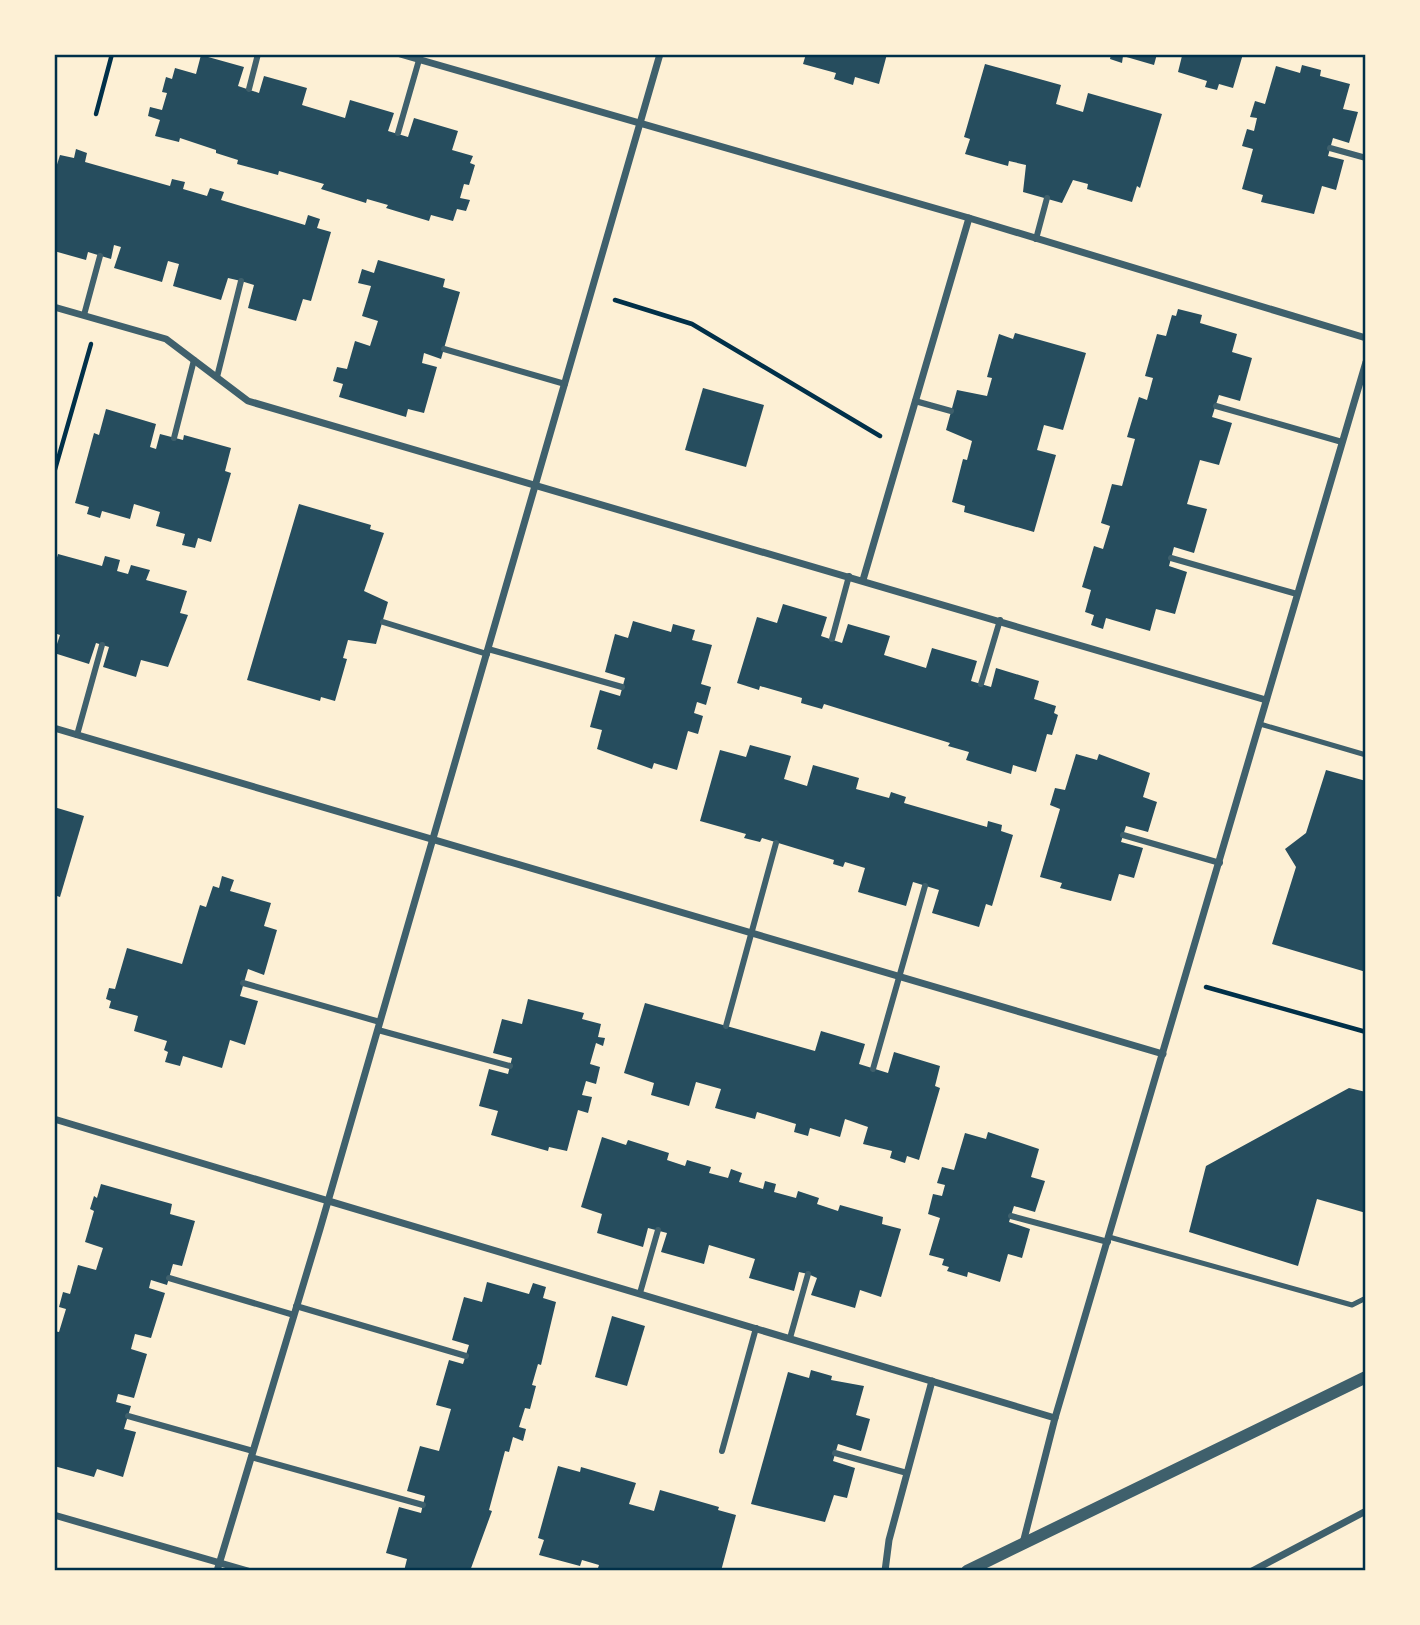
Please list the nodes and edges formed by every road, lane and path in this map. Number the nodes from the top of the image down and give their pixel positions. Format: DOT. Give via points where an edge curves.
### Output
graph roads {
  1 [pos="112,54"];
  2 [pos="258,54"];
  3 [pos="400,54"];
  4 [pos="660,54"];
  5 [pos="419,60"];
  6 [pos="249,89"];
  7 [pos="96,114"];
  8 [pos="640,123"];
  9 [pos="398,133"];
  10 [pos="1330,148"];
  11 [pos="1366,158"];
  12 [pos="1047,198"];
  13 [pos="969,218"];
  14 [pos="1036,239"];
  15 [pos="100,256"];
  16 [pos="242,281"];
  17 [pos="592,293"];
  18 [pos="54,306"];
  19 [pos="84,315"];
  20 [pos="98,320"];
  21 [pos="1366,338"];
  22 [pos="444,349"];
  23 [pos="194,360"];
  24 [pos="1366,362"];
  25 [pos="217,377"];
  26 [pos="565,384"];
  27 [pos="915,401"];
  28 [pos="1216,406"];
  29 [pos="951,411"];
  30 [pos="174,438"];
  31 [pos="1342,442"];
  32 [pos="902,449"];
  33 [pos="54,473"];
  34 [pos="536,485"];
  35 [pos="1171,558"];
  36 [pos="849,576"];
  37 [pos="863,580"];
  38 [pos="1297,594"];
  39 [pos="1000,620"];
  40 [pos="383,622"];
  41 [pos="832,639"];
  42 [pos="102,645"];
  43 [pos="487,652"];
  44 [pos="981,684"];
  45 [pos="622,687"];
  46 [pos="1266,700"];
  47 [pos="1260,724"];
  48 [pos="54,728"];
  49 [pos="77,735"];
  50 [pos="1366,755"];
  51 [pos="1123,835"];
  52 [pos="433,839"];
  53 [pos="776,842"];
  54 [pos="1220,863"];
  55 [pos="925,886"];
  56 [pos="752,933"];
  57 [pos="900,977"];
  58 [pos="1185,981"];
  59 [pos="243,983"];
  60 [pos="379,1026"];
  61 [pos="726,1026"];
  62 [pos="1366,1032"];
  63 [pos="1163,1054"];
  64 [pos="510,1066"];
  65 [pos="873,1069"];
  66 [pos="54,1119"];
  67 [pos="328,1199"];
  68 [pos="1011,1216"];
  69 [pos="658,1230"];
  70 [pos="1108,1240"];
  71 [pos="808,1275"];
  72 [pos="169,1278"];
  73 [pos="640,1293"];
  74 [pos="1366,1298"];
  75 [pos="296,1306"];
  76 [pos="294,1315"];
  77 [pos="756,1328"];
  78 [pos="790,1338"];
  79 [pos="466,1356"];
  80 [pos="1366,1377"];
  81 [pos="932,1381"];
  82 [pos="128,1416"];
  83 [pos="1055,1418"];
  84 [pos="722,1451"];
  85 [pos="835,1453"];
  86 [pos="252,1454"];
  87 [pos="907,1473"];
  88 [pos="423,1505"];
  89 [pos="1366,1511"];
  90 [pos="54,1515"];
  91 [pos="1023,1543"];
  92 [pos="219,1562"];
  93 [pos="217,1571"];
  94 [pos="248,1571"];
  95 [pos="885,1571"];
  96 [pos="967,1571"];
  97 [pos="1252,1571"];
  1 -- 7 [label="path"];
  2 -- 6 [label="street"];
  3 -- 5 [label="street"];
  4 -- 8 [label="street"];
  5 -- 8 [label="street"];
  5 -- 9 [label="street"];
  8 -- 13 [label="street"];
  8 -- 17 [label="street"];
  10 -- 11 [label="street"];
  12 -- 14 [label="street"];
  13 -- 14 [label="street"];
  13 -- 27 [label="street"];
  14 -- 21 [label="street"];
  15 -- 19 [label="street"];
  16 -- 25 [label="street"];
  17 -- 26 [label="street"];
  17 -- 32 [label="path" via="692,324"];
  18 -- 19 [label="street"];
  19 -- 20 [label="street"];
  20 -- 23 [label="street" via="166,339"];
  20 -- 33 [label="path"];
  22 -- 26 [label="street"];
  23 -- 25 [label="street"];
  23 -- 30 [label="street"];
  24 -- 31 [label="street"];
  25 -- 34 [label="street" via="248,401"];
  26 -- 34 [label="street"];
  27 -- 29 [label="street"];
  27 -- 32 [label="street"];
  28 -- 31 [label="street"];
  31 -- 38 [label="street"];
  32 -- 37 [label="street"];
  34 -- 36 [label="street"];
  34 -- 43 [label="street"];
  35 -- 38 [label="street"];
  36 -- 37 [label="street"];
  36 -- 41 [label="street"];
  37 -- 39 [label="street"];
  38 -- 46 [label="street"];
  39 -- 44 [label="street"];
  39 -- 46 [label="street"];
  40 -- 43 [label="street"];
  42 -- 49 [label="street"];
  43 -- 45 [label="street"];
  43 -- 52 [label="street"];
  46 -- 47 [label="street"];
  47 -- 50 [label="lane"];
  47 -- 54 [label="street"];
  48 -- 49 [label="street"];
  49 -- 52 [label="street"];
  51 -- 54 [label="street"];
  52 -- 56 [label="street"];
  52 -- 60 [label="street"];
  53 -- 56 [label="street"];
  54 -- 58 [label="street"];
  55 -- 57 [label="street"];
  56 -- 57 [label="street"];
  56 -- 61 [label="street"];
  57 -- 63 [label="street"];
  57 -- 65 [label="street"];
  58 -- 62 [label="path"];
  58 -- 63 [label="street"];
  59 -- 60 [label="street"];
  60 -- 64 [label="street"];
  60 -- 67 [label="street"];
  63 -- 70 [label="street"];
  66 -- 67 [label="street"];
  67 -- 73 [label="street"];
  67 -- 75 [label="street"];
  68 -- 70 [label="street"];
  69 -- 73 [label="street"];
  70 -- 74 [label="lane" via="1352,1305"];
  70 -- 83 [label="street"];
  71 -- 78 [label="street"];
  72 -- 76 [label="street"];
  73 -- 77 [label="street"];
  75 -- 76 [label="street"];
  75 -- 79 [label="street"];
  76 -- 86 [label="street"];
  77 -- 78 [label="street"];
  77 -- 84 [label="street"];
  78 -- 81 [label="street"];
  80 -- 91 [label="street"];
  81 -- 83 [label="street"];
  81 -- 87 [label="street"];
  82 -- 86 [label="street"];
  83 -- 91 [label="street"];
  85 -- 87 [label="street"];
  86 -- 88 [label="street"];
  86 -- 92 [label="street"];
  87 -- 95 [label="street"];
  89 -- 97 [label="street"];
  90 -- 92 [label="street"];
  91 -- 96 [label="street"];
  92 -- 93 [label="street"];
  92 -- 94 [label="street"];
}
